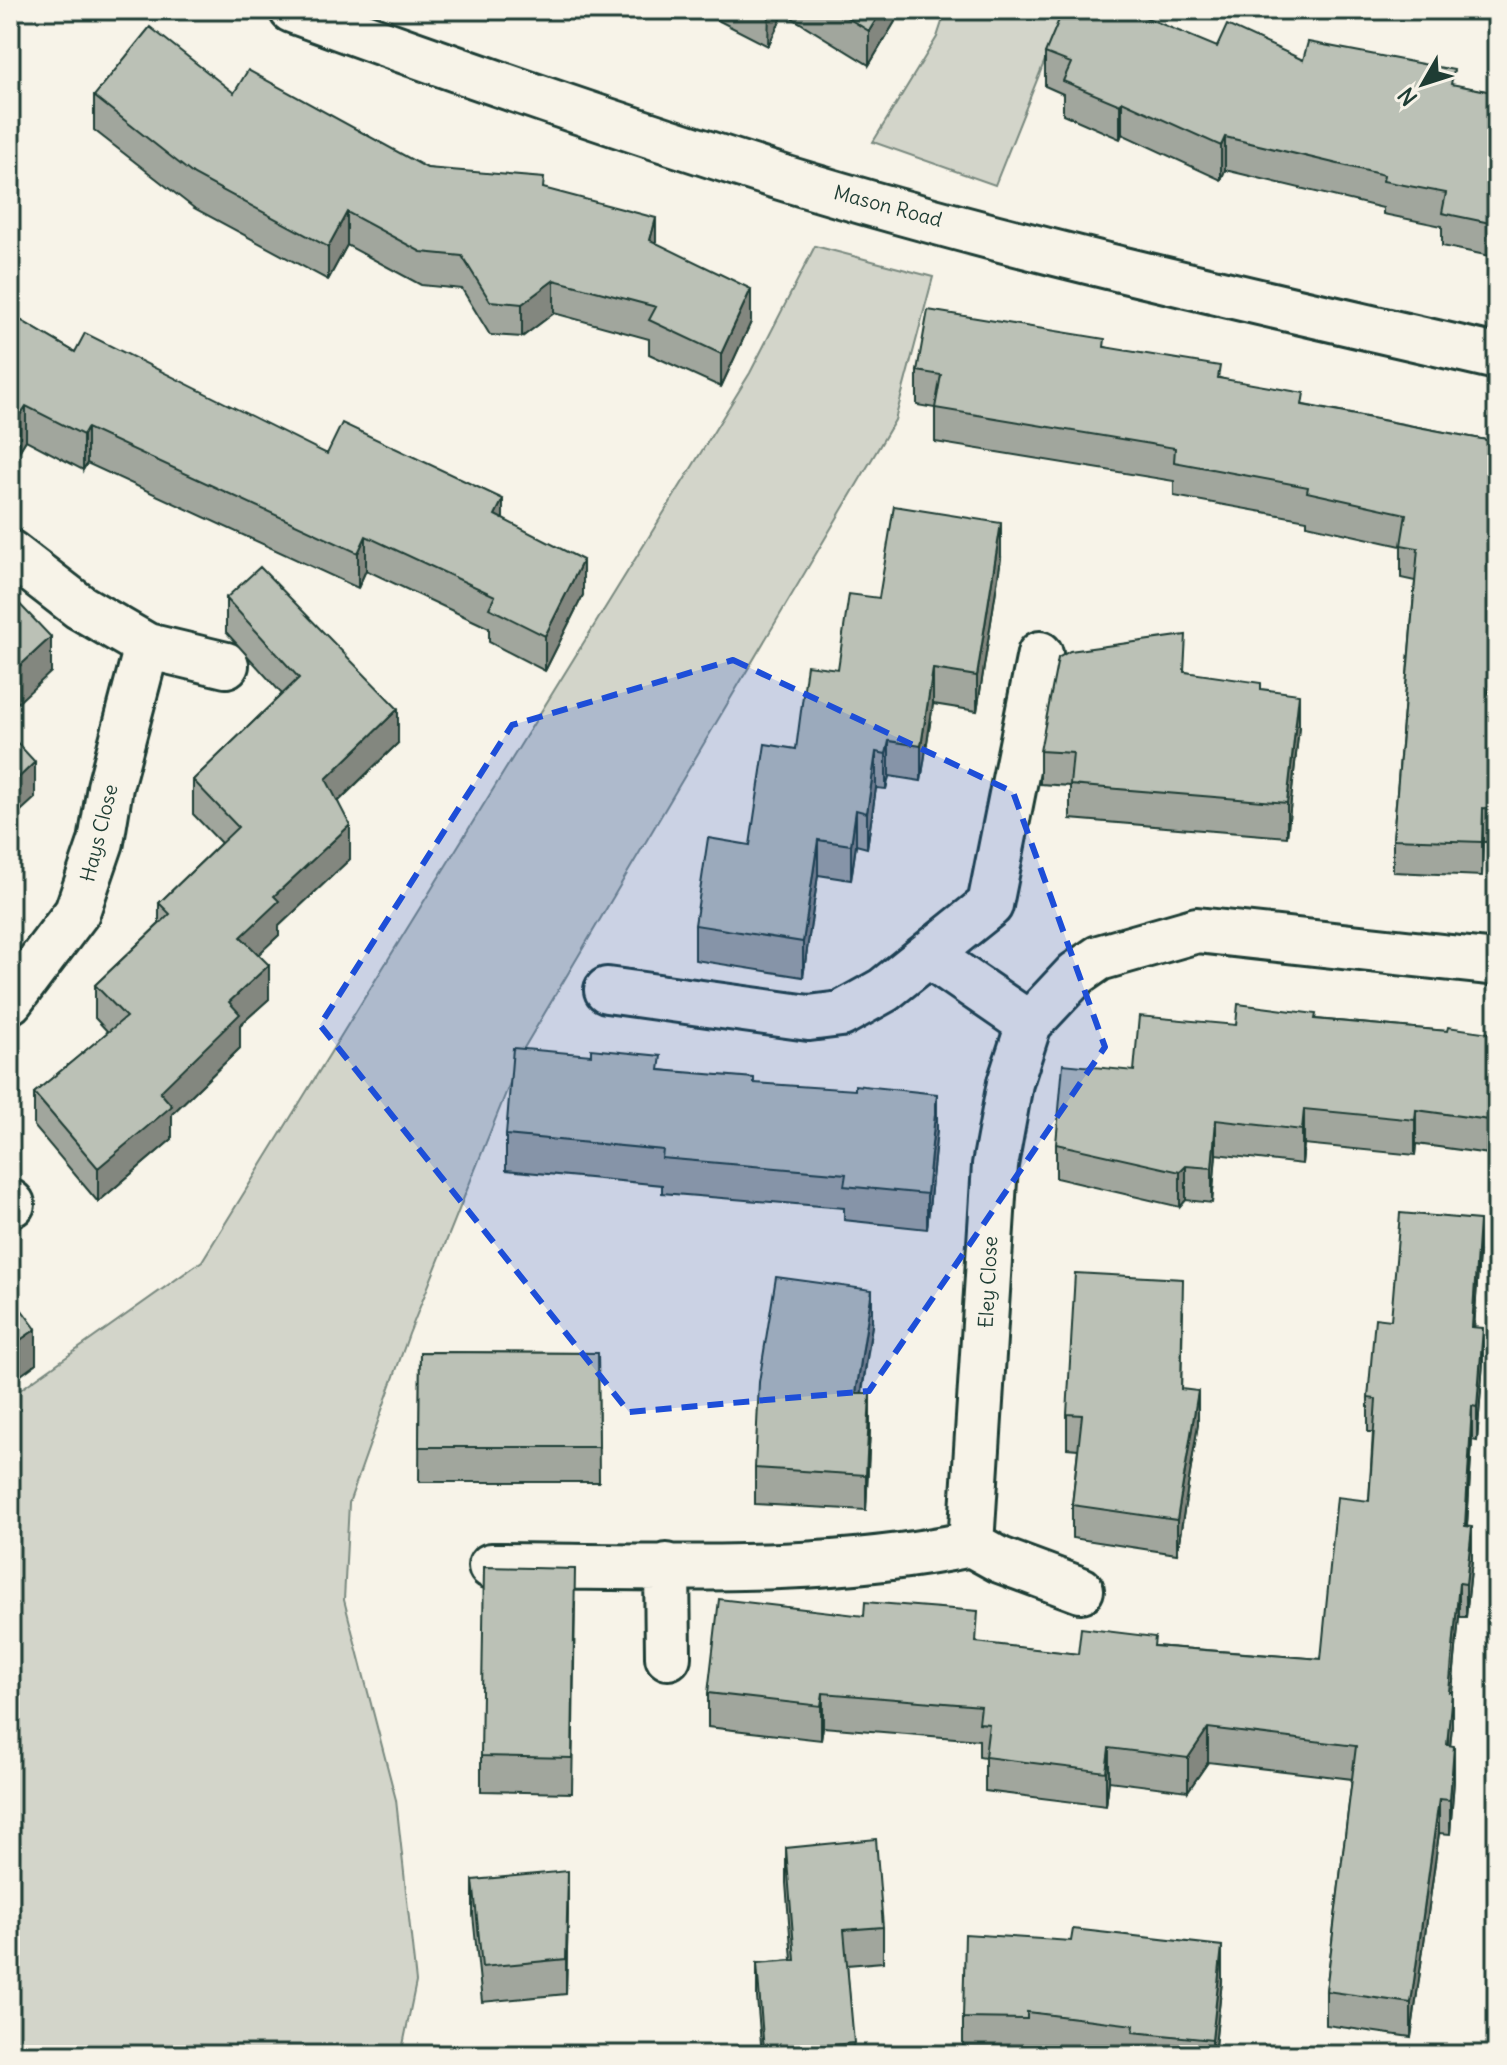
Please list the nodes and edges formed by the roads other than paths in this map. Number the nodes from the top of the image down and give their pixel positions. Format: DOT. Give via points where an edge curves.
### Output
graph roads {
  1 [pos="292,10"];
  2 [pos="1497,357"];
  3 [pos="10,553"];
  4 [pos="147,646"];
  5 [pos="1040,654"];
  6 [pos="226,665"];
  7 [pos="930,956"];
  8 [pos="1497,963"];
  9 [pos="607,990"];
  10 [pos="10,1001"];
  11 [pos="1029,1024"];
  12 [pos="971,1544"];
  13 [pos="491,1566"];
  14 [pos="667,1566"];
  15 [pos="1081,1590"];
  16 [pos="668,1657"];
  1 -- 2 [label="street, Mason Road" via="506,88 789,179 1113,266"];
  3 -- 4 [label="street" via="80,607"];
  4 -- 6 [label="street"];
  4 -- 10 [label="street, Hays Close" via="101,842 77,912"];
  5 -- 7 [label="street" via="990,905"];
  7 -- 9 [label="street" via="841,1014 809,1018"];
  7 -- 11 [label="street"];
  8 -- 11 [label="street, Eley Close" via="1197,930 1099,958 1076,974"];
  11 -- 12 [label="street, Eley Close" via="1010,1083 995,1165"];
  12 -- 14 [label="street" via="829,1564"];
  12 -- 15 [label="street"];
  13 -- 14 [label="street"];
  14 -- 16 [label="street"];
}
